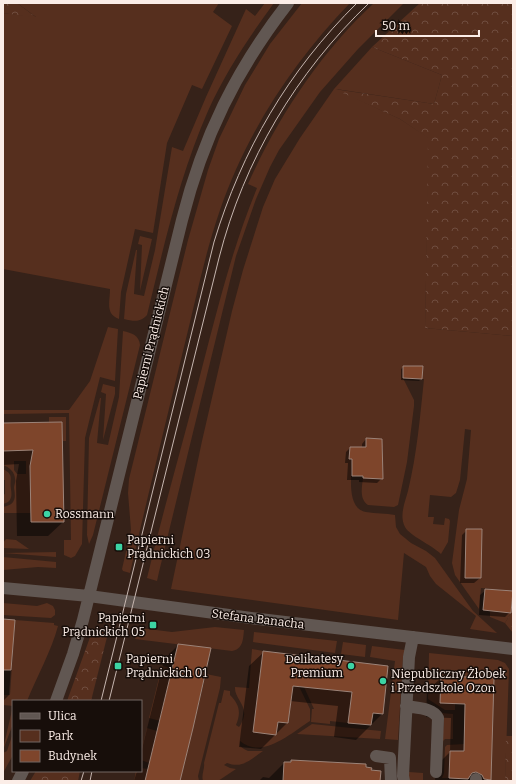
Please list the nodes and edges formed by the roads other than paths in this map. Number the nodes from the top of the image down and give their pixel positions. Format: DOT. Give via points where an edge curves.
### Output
graph roads {
  1 [pos="288,3"];
  2 [pos="3,588"];
  3 [pos="89,596"];
  4 [pos="413,637"];
  5 [pos="513,649"];
  6 [pos="56,700"];
  7 [pos="406,706"];
  8 [pos="376,756"];
  9 [pos="22,772"];
  10 [pos="438,777"];
  11 [pos="18,781"];
  12 [pos="391,781"];
  13 [pos="404,781"];
  1 -- 3 [label="street, Papierni Prądnickich" via="234,82 198,163"];
  2 -- 3 [label="street, Stefana Banacha"];
  3 -- 4 [label="street, Stefana Banacha"];
  3 -- 6 [label="street, Papierni Prądnickich" via="79,637"];
  4 -- 5 [label="street, Stefana Banacha"];
  4 -- 7 [label="street"];
  7 -- 10 [label="street" via="426,709 438,718"];
  7 -- 13 [label="street"];
  8 -- 12 [label="street" via="390,758"];
  9 -- 11 [label="street"];
}
